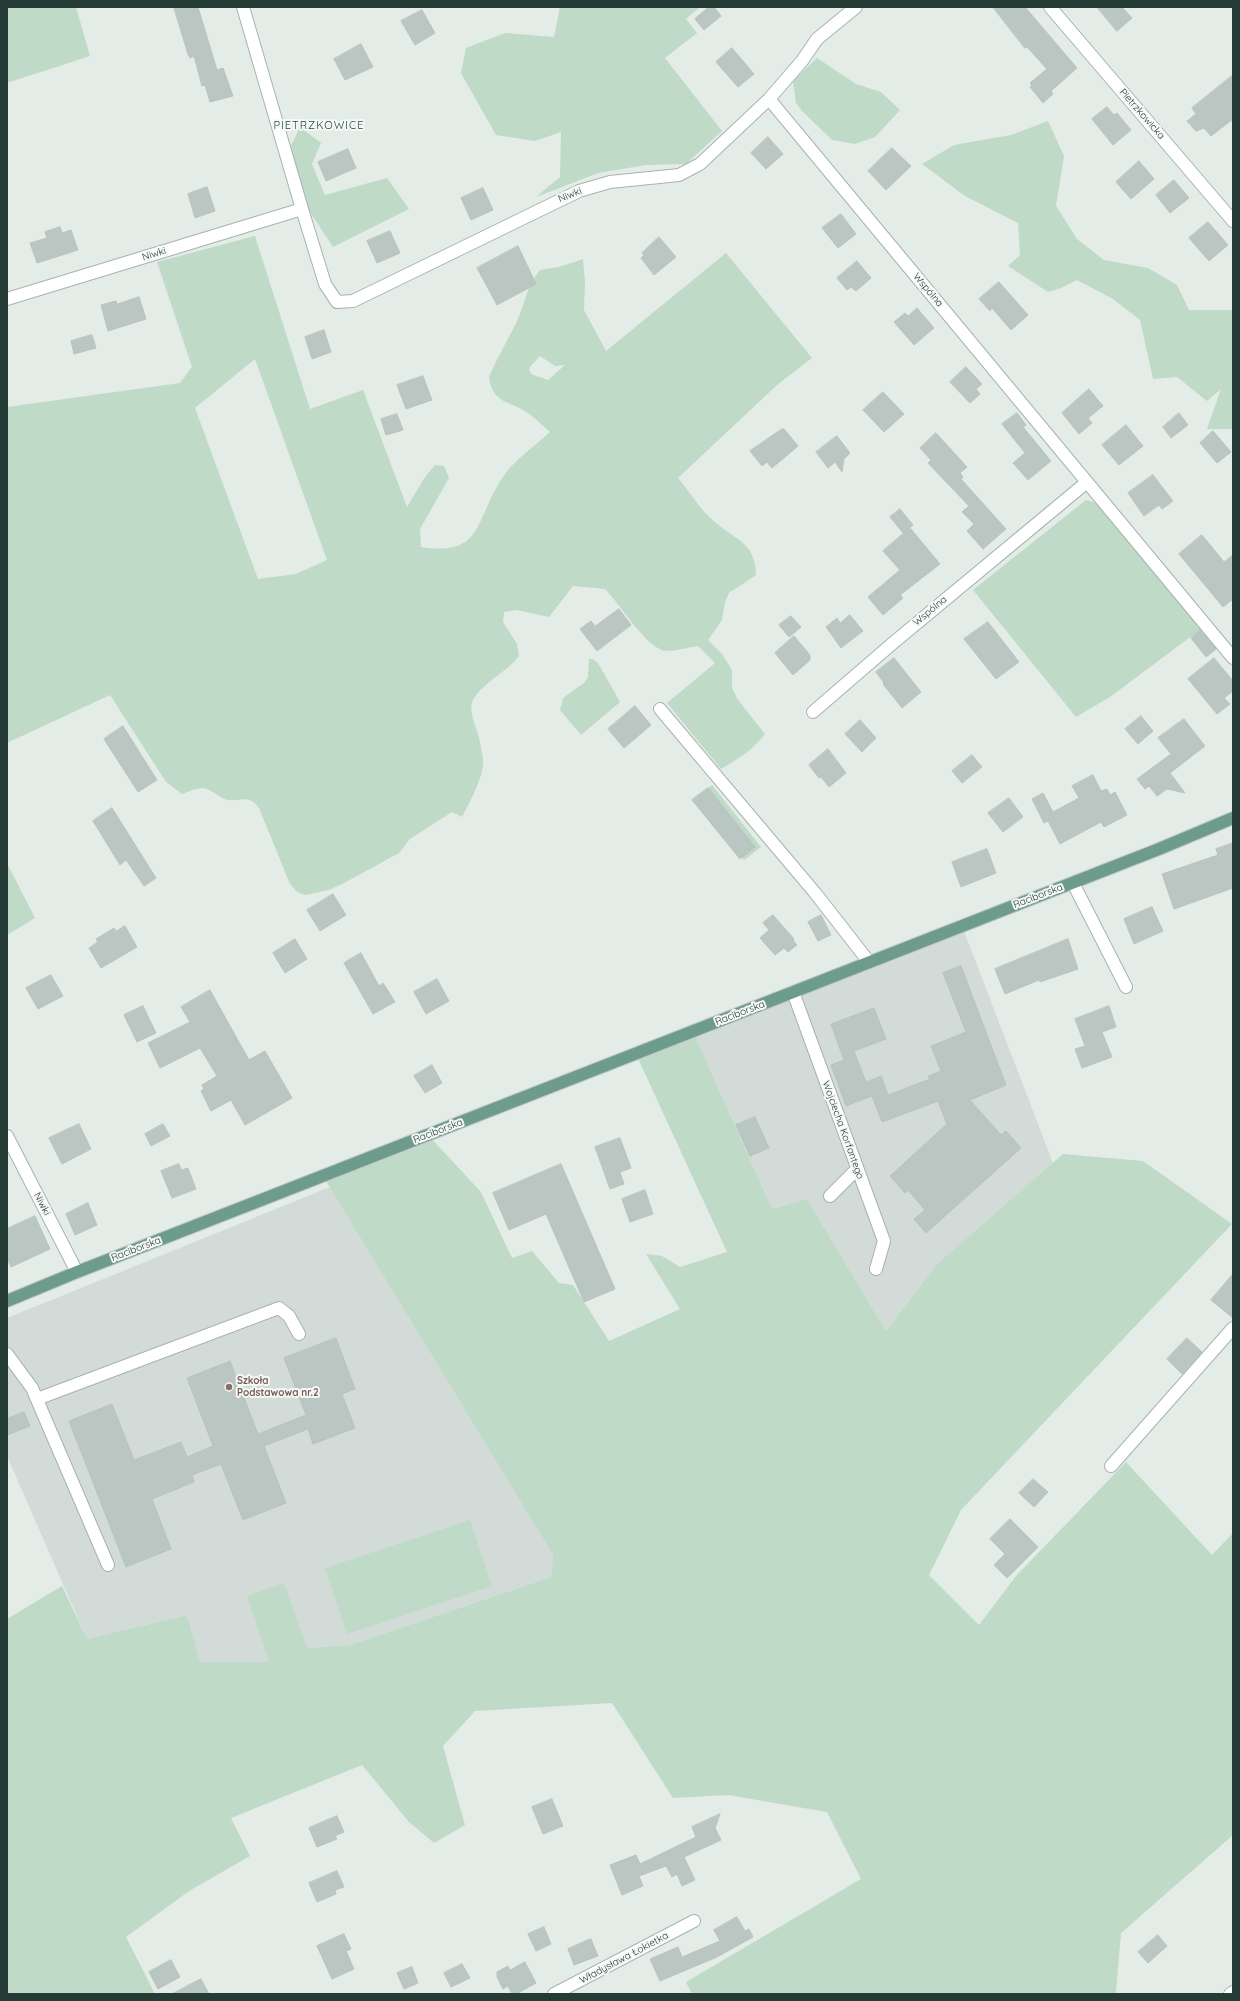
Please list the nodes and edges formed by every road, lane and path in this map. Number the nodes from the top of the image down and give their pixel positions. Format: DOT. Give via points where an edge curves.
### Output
graph roads {
  1 [pos="243,7"];
  2 [pos="856,7"];
  3 [pos="1050,7"];
  4 [pos="769,99"];
  5 [pos="302,209"];
  6 [pos="1233,221"];
  7 [pos="7,298"];
  8 [pos="1086,482"];
  9 [pos="1233,658"];
  10 [pos="660,709"];
  11 [pos="813,712"];
  12 [pos="1233,818"];
  13 [pos="1073,883"];
  14 [pos="869,962"];
  15 [pos="1126,987"];
  16 [pos="794,992"];
  17 [pos="7,1136"];
  18 [pos="858,1169"];
  19 [pos="830,1196"];
  20 [pos="876,1269"];
  21 [pos="77,1272"];
  22 [pos="7,1301"];
  23 [pos="1233,1328"];
  24 [pos="299,1334"];
  25 [pos="7,1354"];
  26 [pos="37,1399"];
  27 [pos="1111,1466"];
  28 [pos="108,1564"];
  29 [pos="694,1921"];
  30 [pos="1233,1992"];
  31 [pos="554,1994"];
  32 [pos="1230,1994"];
  1 -- 5 [label="street, Niwki"];
  2 -- 4 [label="street, Niwki" via="817,39 802,61"];
  3 -- 6 [label="street, Pietrzkowicka"];
  4 -- 5 [label="street, Niwki" via="700,164 679,175 610,182 579,191 354,301 337,302 325,284"];
  4 -- 8 [label="street, Wspólna"];
  5 -- 7 [label="street, Niwki"];
  8 -- 9 [label="street, Wspólna"];
  8 -- 11 [label="street, Wspólna"];
  10 -- 14 [label="street" via="816,894"];
  12 -- 13 [label="main road, Raciborska"];
  13 -- 14 [label="main road, Raciborska"];
  13 -- 15 [label="street, Raciborska"];
  14 -- 16 [label="main road, Raciborska"];
  16 -- 18 [label="street, Wojciecha Korfantego"];
  16 -- 21 [label="main road, Raciborska"];
  17 -- 21 [label="street, Niwki"];
  18 -- 19 [label="street"];
  18 -- 20 [label="street, Wojciecha Korfantego" via="884,1241"];
  21 -- 22 [label="main road, Raciborska"];
  23 -- 27 [label="street"];
  24 -- 26 [label="street" via="289,1316 279,1308"];
  25 -- 26 [label="street"];
  26 -- 28 [label="street"];
  29 -- 31 [label="street, Władysława Łokietka"];
  30 -- 32 [label="street"];
}
